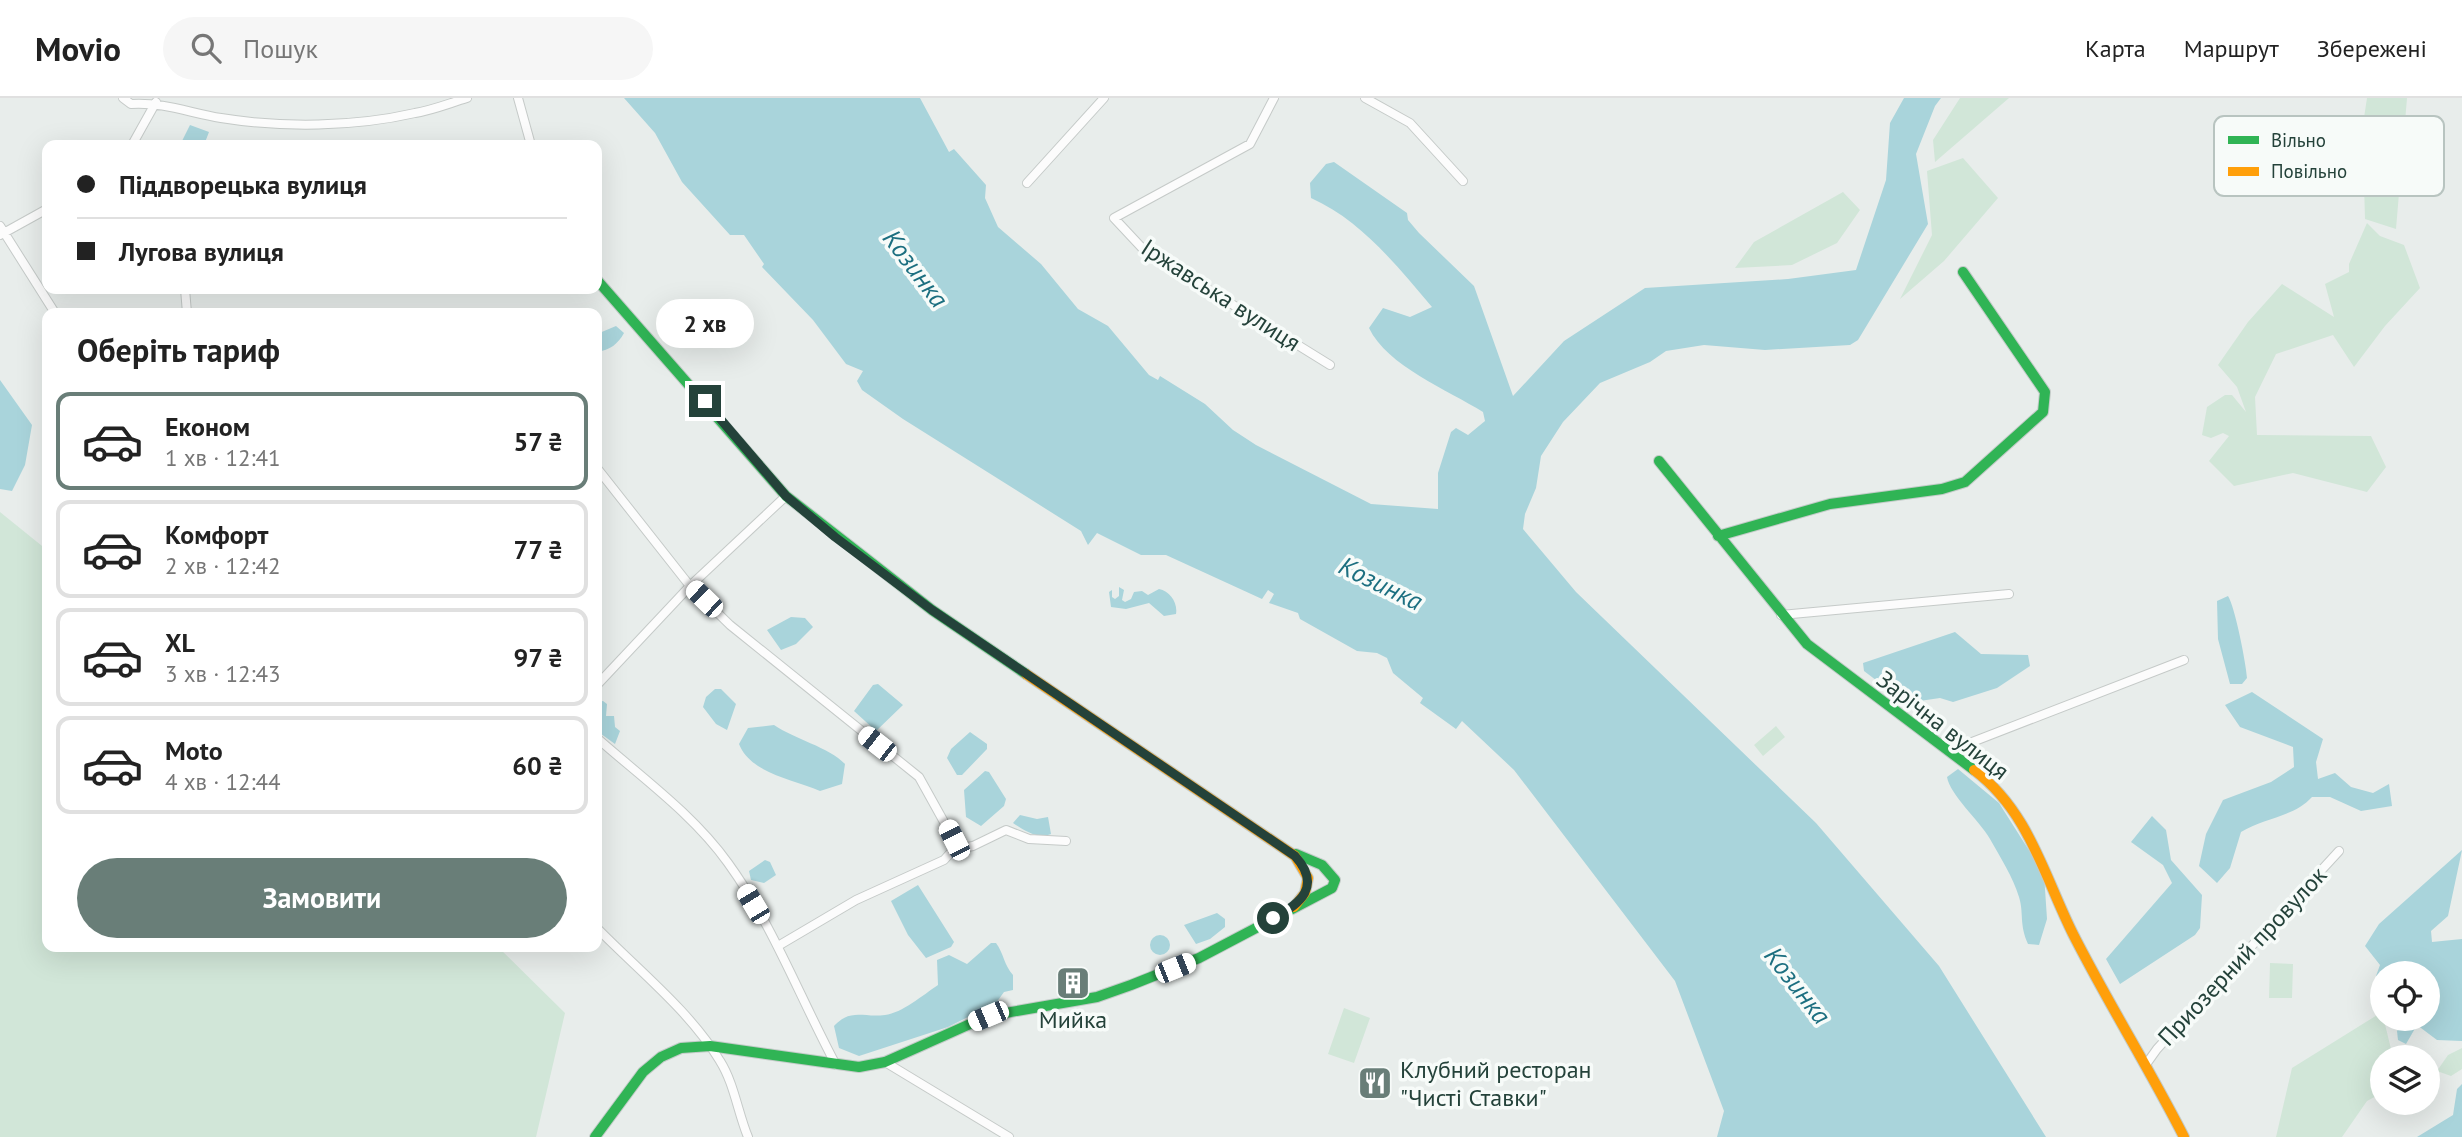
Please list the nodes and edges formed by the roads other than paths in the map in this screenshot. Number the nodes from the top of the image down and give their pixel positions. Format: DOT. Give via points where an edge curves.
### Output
graph roads {
  1 [pos="123,98"];
  2 [pos="467,98"];
  3 [pos="518,98"];
  4 [pos="1104,98"];
  5 [pos="1273,98"];
  6 [pos="1365,98"];
  7 [pos="156,103"];
  8 [pos="135,140"];
  9 [pos="530,140"];
  10 [pos="1463,181"];
  11 [pos="1027,183"];
  12 [pos="42,210"];
  13 [pos="1,231"];
  14 [pos="1963,272"];
  15 [pos="602,286"];
  16 [pos="42,293"];
  17 [pos="1330,365"];
  18 [pos="1659,461"];
  19 [pos="602,474"];
  20 [pos="786,496"];
  21 [pos="1718,536"];
  22 [pos="690,586"];
  23 [pos="2009,594"];
  24 [pos="1781,615"];
  25 [pos="2184,660"];
  26 [pos="602,680"];
  27 [pos="602,742"];
  28 [pos="1949,751"];
  29 [pos="1066,841"];
  30 [pos="953,850"];
  31 [pos="1289,850"];
  32 [pos="2339,851"];
  33 [pos="1294,907"];
  34 [pos="602,933"];
  35 [pos="778,946"];
  36 [pos="709,1046"];
  37 [pos="885,1062"];
  38 [pos="2147,1063"];
  39 [pos="836,1065"];
  40 [pos="595,1137"];
  41 [pos="748,1137"];
  42 [pos="1009,1137"];
  43 [pos="2184,1137"];
  1 -- 7 [label="street" via="131,104"];
  2 -- 7 [label="street" via="370,122 221,118"];
  3 -- 9 [label="street"];
  4 -- 11 [label="street"];
  5 -- 17 [label="street, Іржавська вулиця" via="1250,144 1114,218 1143,249"];
  6 -- 10 [label="street" via="1410,123"];
  7 -- 8 [label="street"];
  12 -- 13 [label="street"];
  13 -- 16 [label="street"];
  14 -- 21 [label="street" via="2045,391 2043,412 1965,482 1830,504"];
  15 -- 20 [label="street"];
  18 -- 21 [label="street, Зарічна вулиця"];
  19 -- 22 [label="street"];
  20 -- 22 [label="street"];
  20 -- 31 [label="street" via="932,610"];
  21 -- 24 [label="street, Зарічна вулиця"];
  22 -- 26 [label="street"];
  22 -- 30 [label="street" via="773,662 919,777 954,840"];
  23 -- 24 [label="street"];
  24 -- 28 [label="street, Зарічна вулиця" via="1807,645"];
  25 -- 28 [label="street"];
  27 -- 35 [label="street" via="655,786 728,862"];
  28 -- 38 [label="street, Зарічна вулиця" via="2005,800 2029,834 2073,934"];
  29 -- 30 [label="street" via="1029,839 1006,830"];
  30 -- 35 [label="street" via="944,860 866,895"];
  31 -- 33 [label="street" via="1308,878 1305,893"];
  31 -- 33 [label="street" via="1322,865 1335,880 1329,890"];
  32 -- 38 [label="street, Приозерний провулок"];
  33 -- 37 [label="street" via="1199,958 1131,985 1097,997 988,1016"];
  34 -- 36 [label="street"];
  35 -- 39 [label="street"];
  36 -- 39 [label="street"];
  36 -- 40 [label="street" via="681,1048 661,1057 643,1072"];
  36 -- 41 [label="street" via="722,1063"];
  37 -- 39 [label="street"];
  37 -- 42 [label="street"];
  38 -- 43 [label="street, Зарічна вулиця"];
}
